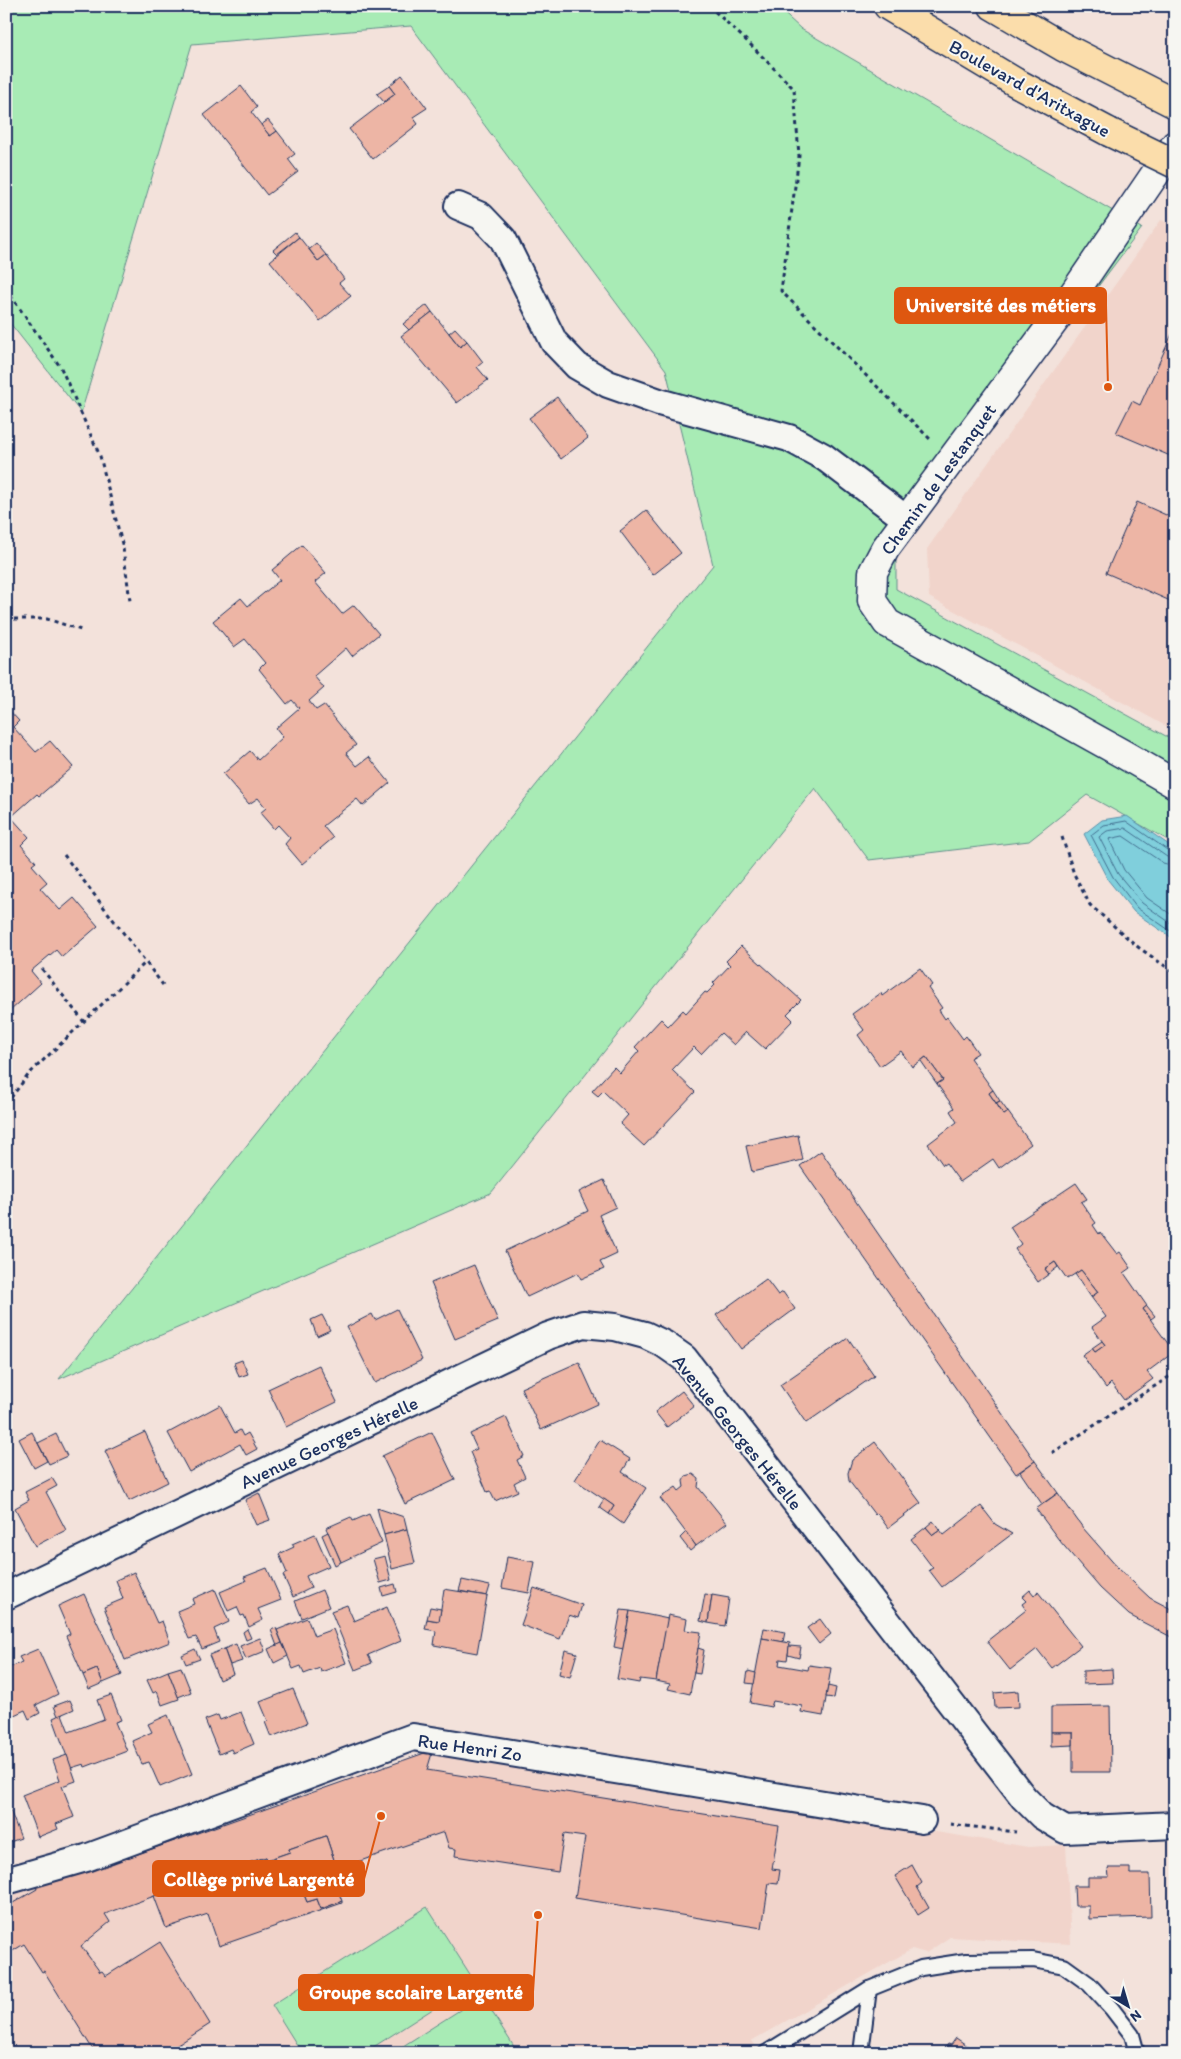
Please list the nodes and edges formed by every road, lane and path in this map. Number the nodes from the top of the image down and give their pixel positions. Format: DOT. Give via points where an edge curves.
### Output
graph roads {
  1 [pos="709,6"];
  2 [pos="888,6"];
  3 [pos="993,6"];
  4 [pos="1175,104"];
  5 [pos="1175,145"];
  6 [pos="1175,164"];
  7 [pos="458,206"];
  8 [pos="6,289"];
  9 [pos="950,462"];
  10 [pos="906,519"];
  11 [pos="130,601"];
  12 [pos="6,618"];
  13 [pos="84,631"];
  14 [pos="1175,784"];
  15 [pos="1062,837"];
  16 [pos="64,854"];
  17 [pos="145,963"];
  18 [pos="42,970"];
  19 [pos="1175,973"];
  20 [pos="162,985"];
  21 [pos="84,1022"];
  22 [pos="6,1104"];
  23 [pos="1175,1373"];
  24 [pos="1052,1453"];
  25 [pos="6,1596"];
  26 [pos="922,1820"];
  27 [pos="949,1824"];
  28 [pos="1175,1825"];
  29 [pos="1017,1833"];
  30 [pos="6,1881"];
  31 [pos="869,1988"];
  32 [pos="766,2053"];
  33 [pos="861,2053"];
  34 [pos="1137,2053"];
  1 -- 9 [label="path" via="794,89 799,156 781,291"];
  2 -- 6 [label="main road, Boulevard d'Aritxague, bridge" via="1015,82"];
  3 -- 4 [label="main road" via="1063,47"];
  5 -- 9 [label="street, Chemin de Lestanquet" via="1061,312"];
  7 -- 10 [label="street" via="481,216 502,239 554,342 578,366 608,384 659,402 788,438 824,457"];
  8 -- 11 [label="path" via="60,368 100,456 123,548"];
  9 -- 10 [label="street, Chemin de Lestanquet"];
  10 -- 14 [label="street, Chemin de Lestanquet" via="884,549 873,572 872,601 887,623"];
  12 -- 13 [label="path" via="47,619"];
  15 -- 19 [label="path" via="1074,874 1090,905 1138,947"];
  16 -- 17 [label="path"];
  17 -- 20 [label="path"];
  17 -- 21 [label="path"];
  18 -- 21 [label="path"];
  21 -- 22 [label="path" via="29,1074"];
  23 -- 24 [label="path"];
  25 -- 28 [label="street, Avenue Georges Hérelle" via="548,1336 583,1324 615,1327 645,1335 684,1358 1018,1791 1042,1816 1065,1830"];
  26 -- 30 [label="street, Rue Henri Zo" via="413,1737 86,1858"];
  27 -- 29 [label="path"];
  31 -- 32 [label="lane"];
  31 -- 33 [label="lane"];
  31 -- 34 [label="lane" via="921,1968 966,1960 1033,1960 1064,1966 1089,1984 1112,2009 1132,2036"];
}
